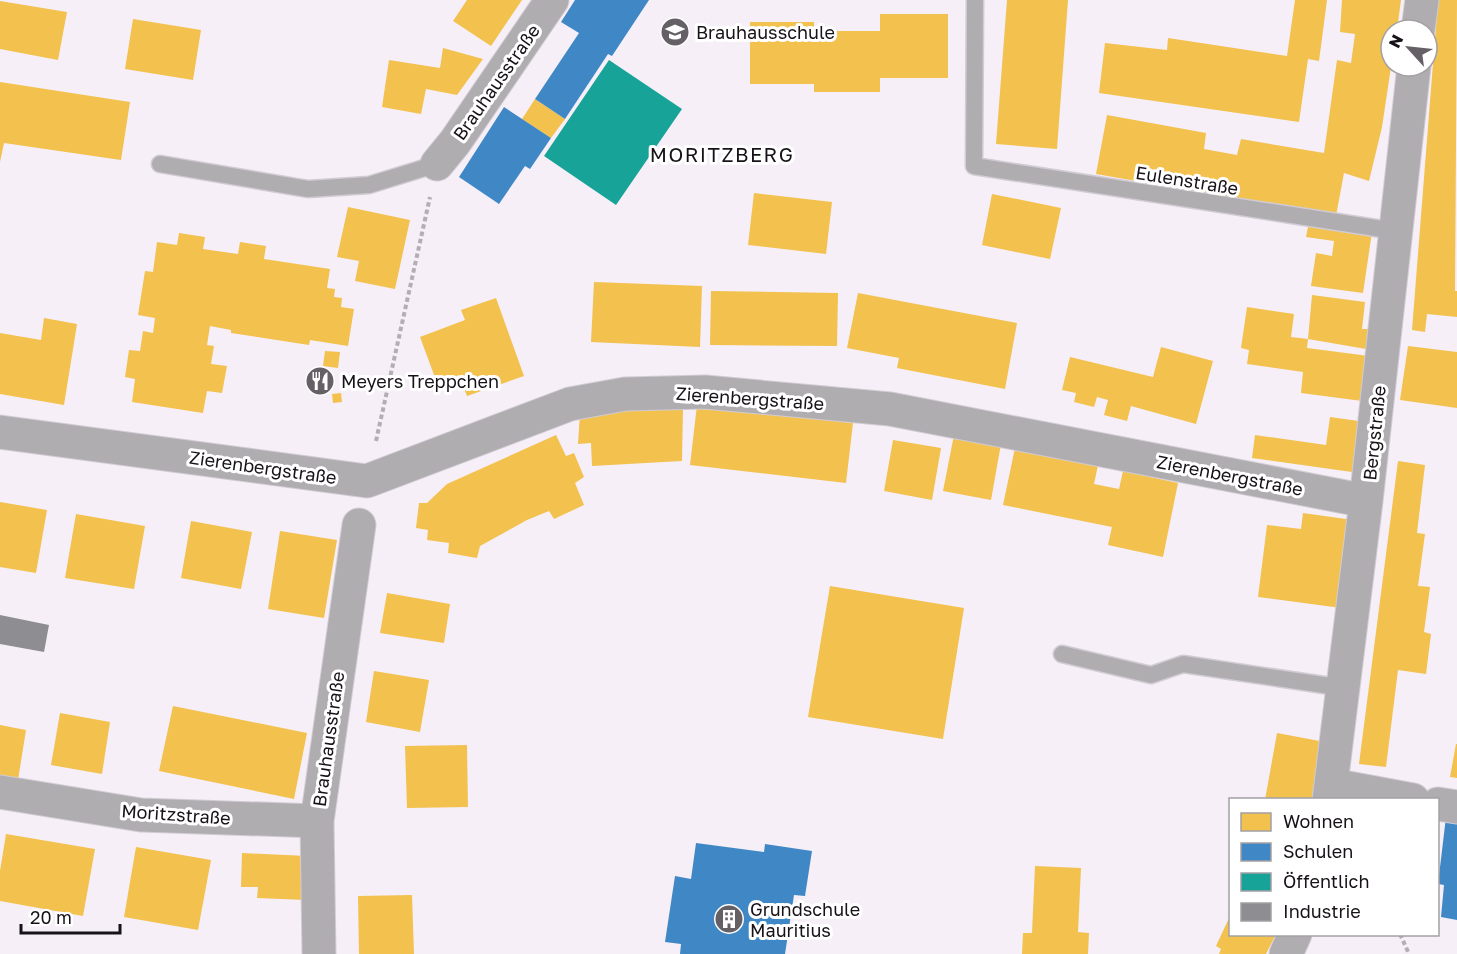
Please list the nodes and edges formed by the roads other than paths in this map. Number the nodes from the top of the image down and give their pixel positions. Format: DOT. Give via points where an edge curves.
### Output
graph roads {
  1 [pos="552,0"];
  2 [pos="975,0"];
  3 [pos="1422,0"];
  4 [pos="1420,18"];
  5 [pos="1413,78"];
  6 [pos="160,164"];
  7 [pos="437,164"];
  8 [pos="1395,231"];
  9 [pos="0,432"];
  10 [pos="1366,501"];
  11 [pos="359,525"];
  12 [pos="1062,654"];
  13 [pos="1344,688"];
  14 [pos="0,792"];
  15 [pos="1330,792"];
  16 [pos="1392,798"];
  17 [pos="1439,804"];
  18 [pos="1457,807"];
  19 [pos="317,821"];
  20 [pos="1294,936"];
  21 [pos="319,954"];
  22 [pos="1286,954"];
  1 -- 7 [label="street, Brauhausstraße"];
  2 -- 8 [label="lane, Eulenstraße" via="974,166"];
  3 -- 4 [label="street"];
  5 -- 8 [label="street, Bergstraße"];
  6 -- 7 [label="lane" via="308,189 369,185"];
  8 -- 10 [label="street, Bergstraße"];
  9 -- 10 [label="street, Zierenbergstraße" via="367,482 570,404 624,394 705,392 890,410"];
  10 -- 13 [label="street, Bergstraße"];
  11 -- 19 [label="street, Brauhausstraße"];
  12 -- 13 [label="lane" via="1151,675 1183,664"];
  13 -- 15 [label="street, Bergstraße"];
  14 -- 19 [label="street, Moritzstraße" via="141,815"];
  15 -- 16 [label="street"];
  17 -- 18 [label="street"];
  19 -- 21 [label="street, Brauhausstraße"];
  20 -- 22 [label="street"];
}
